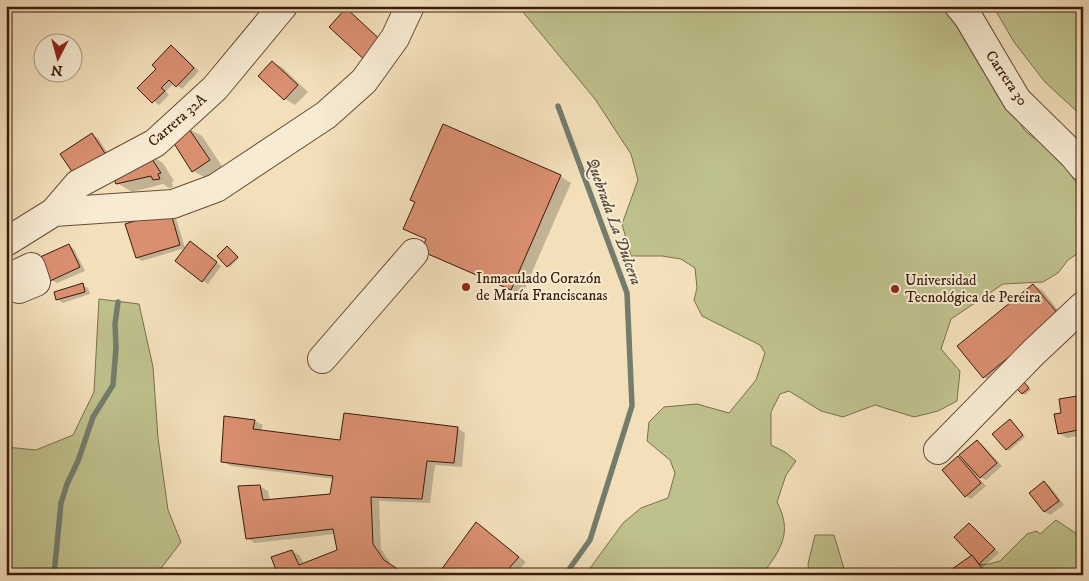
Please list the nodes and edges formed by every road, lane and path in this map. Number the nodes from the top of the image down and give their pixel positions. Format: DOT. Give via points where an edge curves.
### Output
graph roads {
  1 [pos="283,6"];
  2 [pos="410,6"];
  3 [pos="959,6"];
  4 [pos="1083,167"];
  5 [pos="54,212"];
  6 [pos="6,242"];
  7 [pos="414,253"];
  8 [pos="1083,306"];
  9 [pos="322,358"];
  10 [pos="938,450"];
  1 -- 5 [label="street, Carrera 32A" via="215,88 155,143 78,184"];
  2 -- 5 [label="street" via="395,38 364,81 326,115 216,188 173,204"];
  3 -- 4 [label="street, Carrera 30" via="1018,100"];
  5 -- 6 [label="street"];
  7 -- 9 [label="street"];
  8 -- 10 [label="street"];
}
